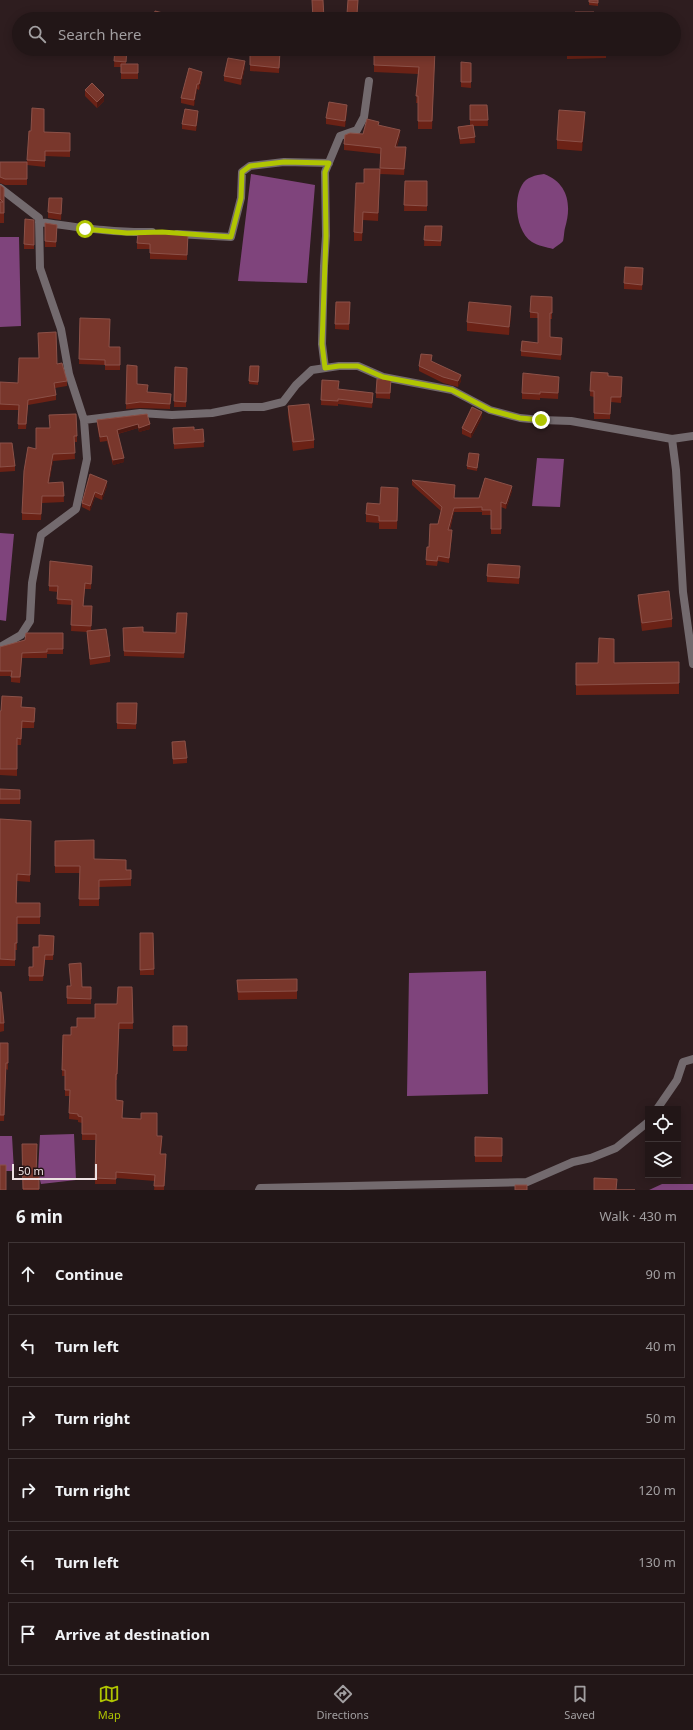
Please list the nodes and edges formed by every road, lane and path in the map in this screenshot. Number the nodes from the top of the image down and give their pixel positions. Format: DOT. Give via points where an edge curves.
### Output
graph roads {
  1 [pos="369,81"];
  2 [pos="329,163"];
  3 [pos="0,188"];
  4 [pos="39,222"];
  5 [pos="325,368"];
  6 [pos="84,420"];
  7 [pos="693,436"];
  8 [pos="672,439"];
  9 [pos="0,647"];
  10 [pos="693,664"];
  11 [pos="693,1059"];
  12 [pos="659,1106"];
  13 [pos="645,1124"];
  14 [pos="259,1190"];
  1 -- 2 [label="street" via="364,117 357,130 340,136"];
  2 -- 4 [label="street" via="284,162 250,166 242,172 241,198 231,237 120,232"];
  2 -- 5 [label="street" via="325,172 326,236 322,344"];
  3 -- 4 [label="street" via="39,218"];
  4 -- 6 [label="street" via="40,268 61,329 69,374"];
  5 -- 6 [label="street" via="312,370 283,402 263,407 172,415 140,413"];
  5 -- 8 [label="street" via="358,366 383,377 452,390 490,410 520,418 587,423"];
  6 -- 9 [label="street" via="87,459 76,509 41,535 32,583 30,621 21,635"];
  7 -- 8 [label="street"];
  8 -- 10 [label="street" via="683,592"];
  11 -- 12 [label="street" via="683,1062 677,1080"];
  13 -- 14 [label="street" via="616,1148 573,1162 527,1182"];
}
